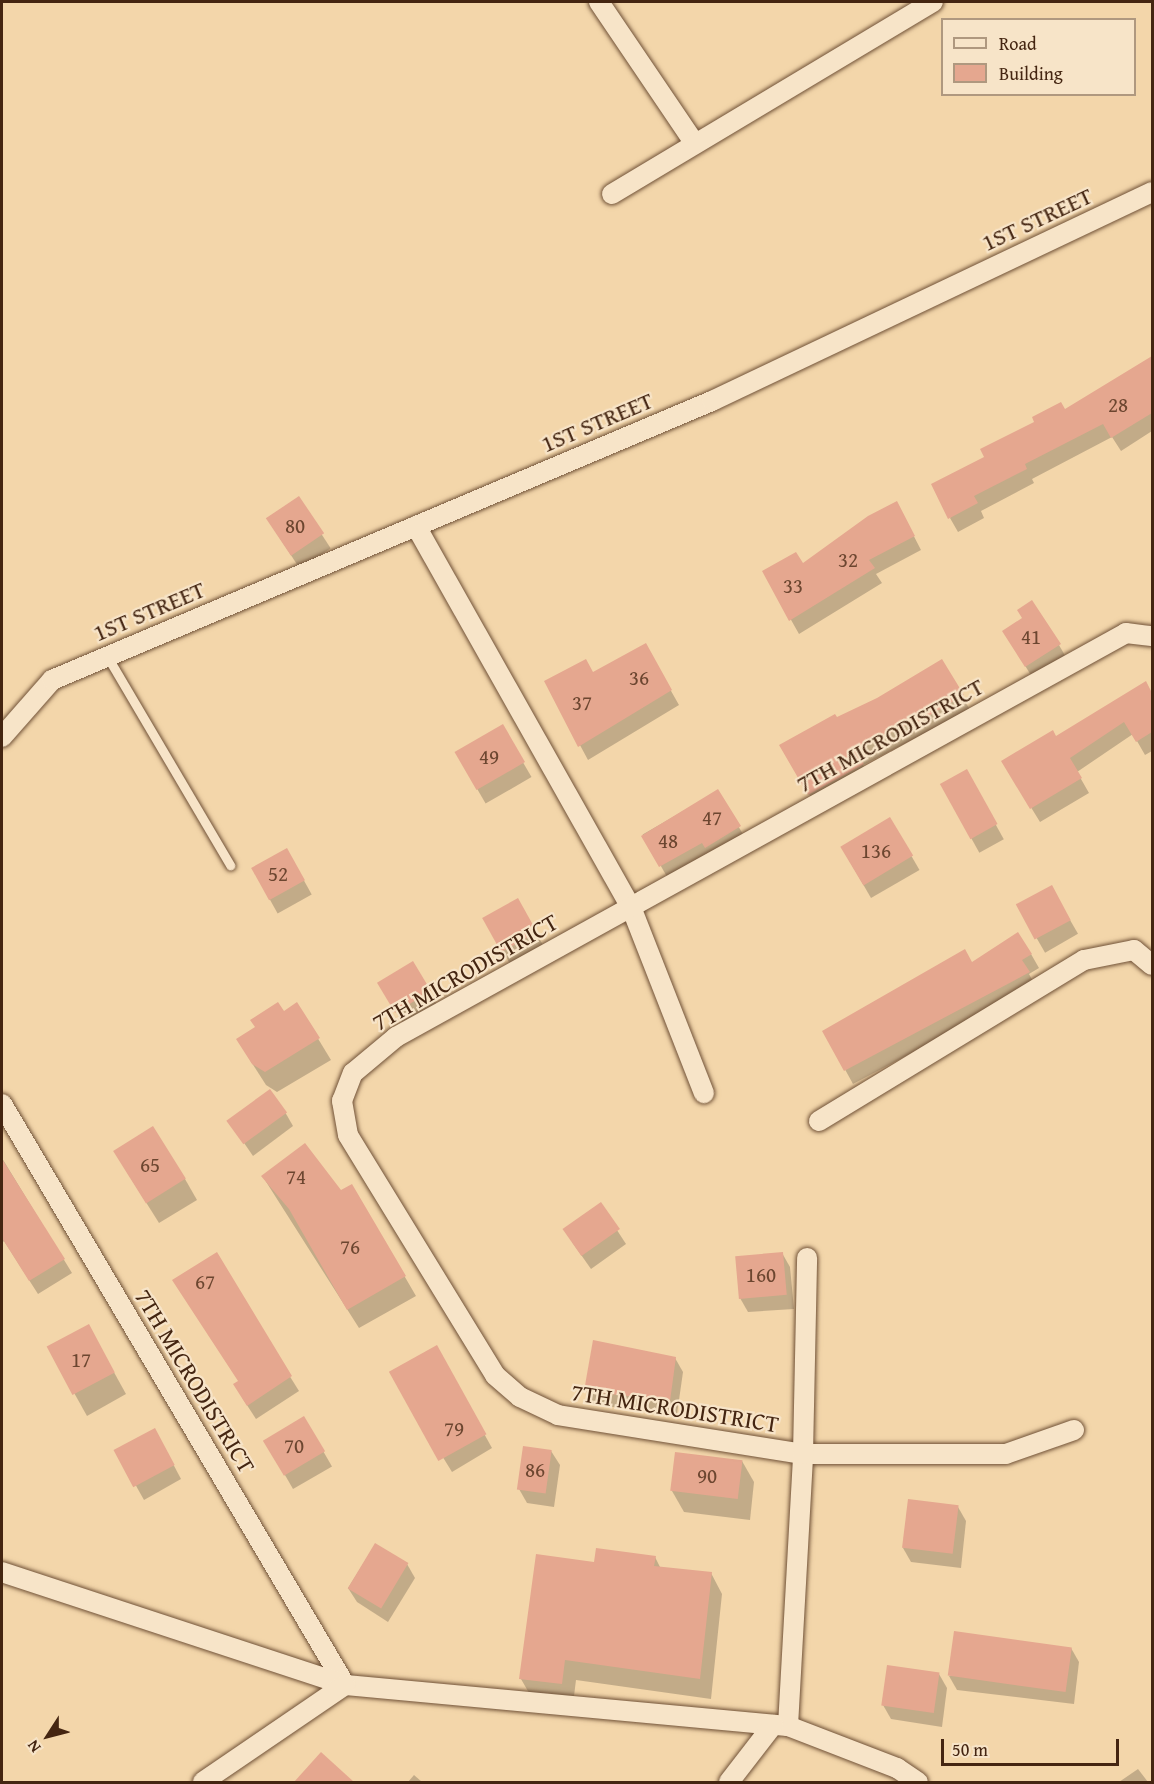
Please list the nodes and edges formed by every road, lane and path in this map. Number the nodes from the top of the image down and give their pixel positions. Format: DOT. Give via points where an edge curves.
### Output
graph roads {
  1 [pos="599,2"];
  2 [pos="933,2"];
  3 [pos="695,144"];
  4 [pos="1152,192"];
  5 [pos="612,194"];
  6 [pos="416,526"];
  7 [pos="1152,636"];
  8 [pos="107,656"];
  9 [pos="2,737"];
  10 [pos="230,865"];
  11 [pos="631,907"];
  12 [pos="1152,965"];
  13 [pos="704,1093"];
  14 [pos="2,1104"];
  15 [pos="819,1121"];
  16 [pos="807,1258"];
  17 [pos="1074,1430"];
  18 [pos="804,1454"];
  19 [pos="2,1572"];
  20 [pos="345,1685"];
  21 [pos="781,1726"];
  22 [pos="203,1782"];
  23 [pos="729,1782"];
  24 [pos="918,1782"];
  1 -- 3 [label="street"];
  2 -- 3 [label="street"];
  3 -- 5 [label="street"];
  4 -- 6 [label="street, 1ST STREET" via="712,401"];
  6 -- 8 [label="street, 1ST STREET"];
  6 -- 11 [label="street"];
  7 -- 11 [label="street, 7TH MICRODISTRICT" via="1126,633"];
  8 -- 9 [label="street, 1ST STREET" via="52,680"];
  8 -- 10 [label="lane"];
  11 -- 13 [label="street"];
  11 -- 18 [label="street, 7TH MICRODISTRICT" via="396,1037 353,1073 342,1101 348,1135 495,1375 520,1397 558,1415"];
  12 -- 15 [label="street" via="1134,950 1084,960"];
  14 -- 20 [label="street, 7TH MICRODISTRICT"];
  16 -- 18 [label="street"];
  17 -- 18 [label="street, 7TH MICRODISTRICT" via="1006,1454"];
  18 -- 21 [label="street"];
  19 -- 20 [label="street"];
  20 -- 21 [label="street"];
  20 -- 22 [label="street"];
  21 -- 23 [label="street"];
  21 -- 24 [label="street" via="897,1768"];
}
